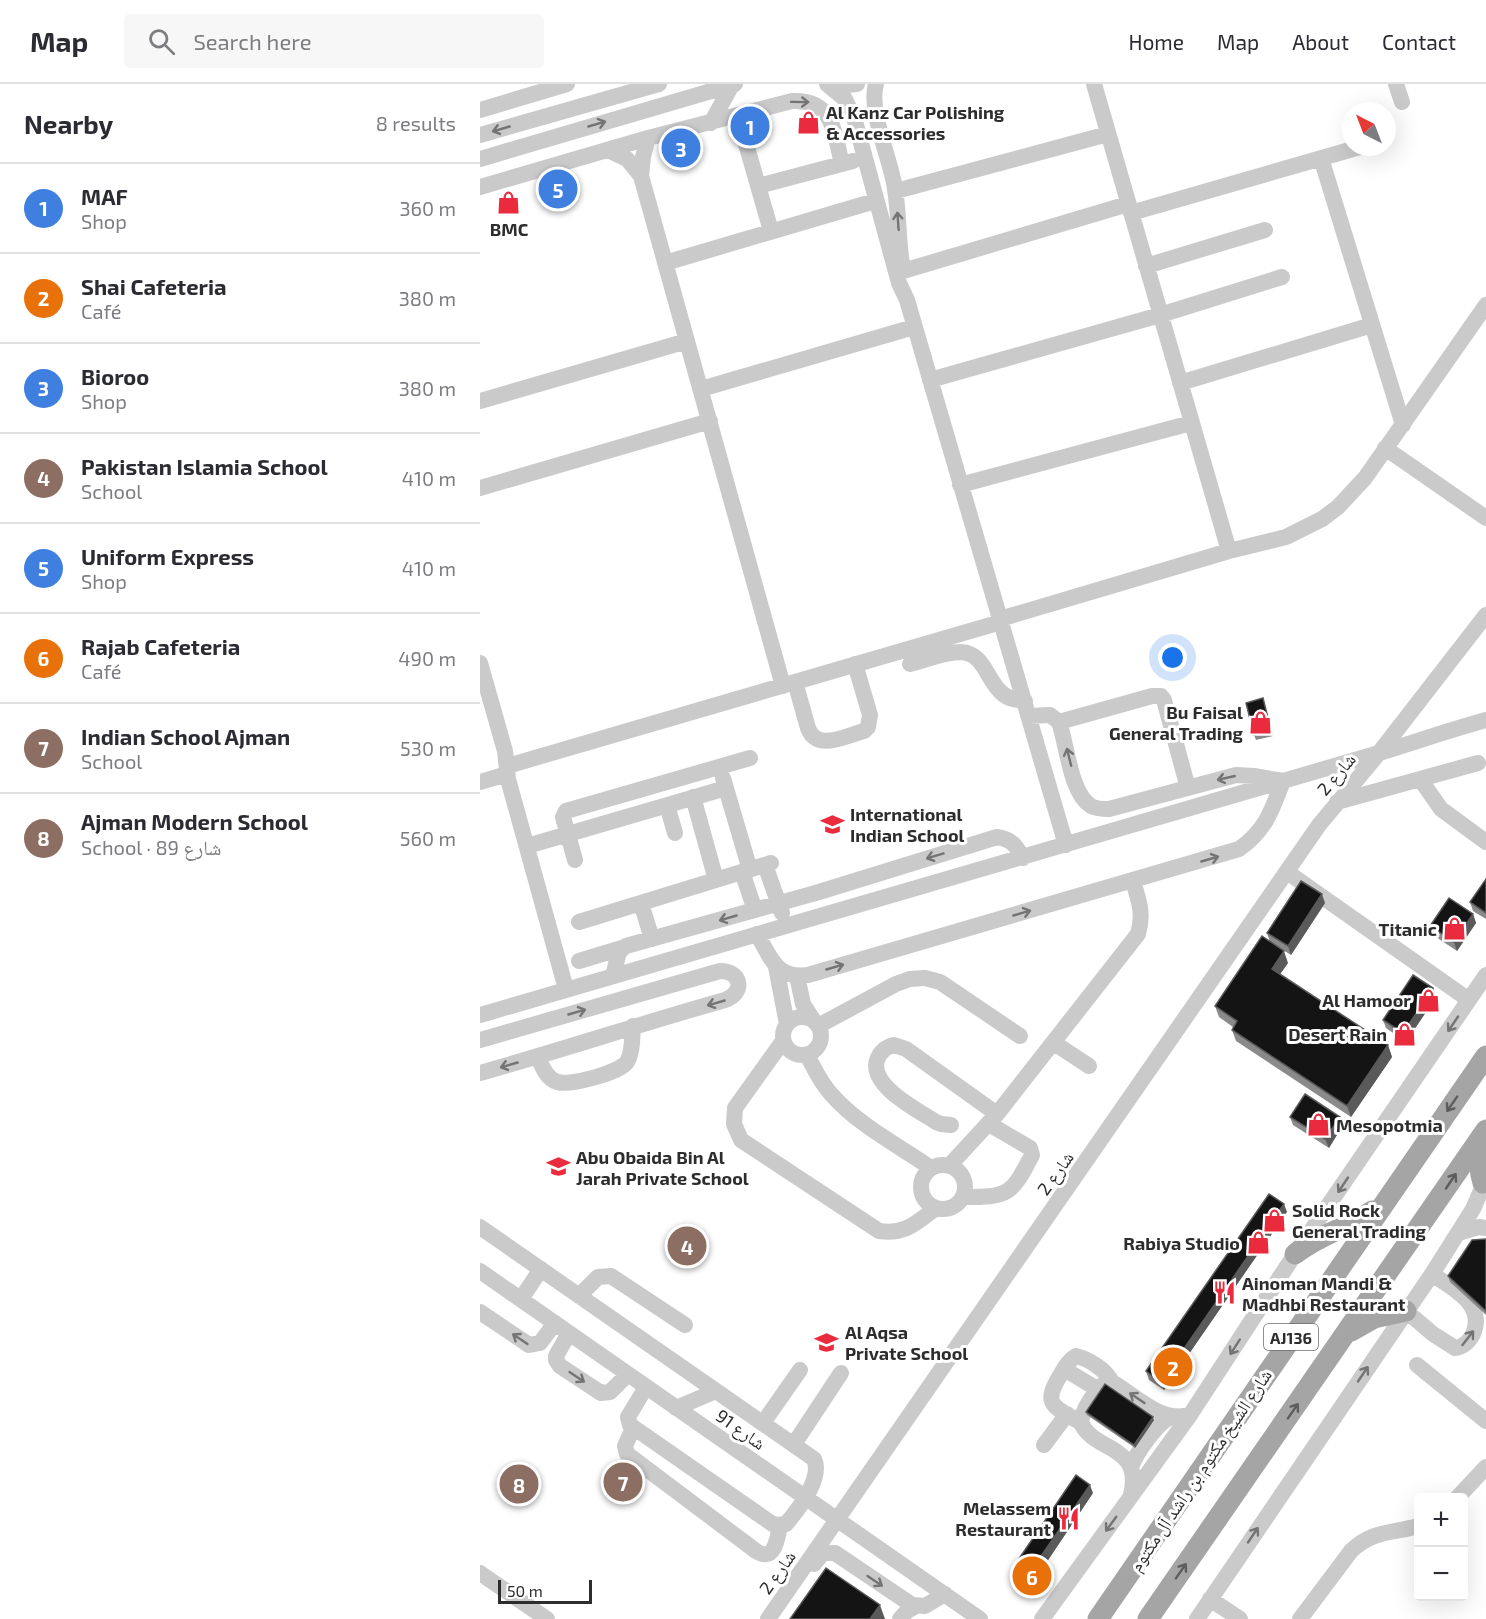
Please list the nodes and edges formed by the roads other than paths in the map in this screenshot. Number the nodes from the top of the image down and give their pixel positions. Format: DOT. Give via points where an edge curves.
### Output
graph roads {
  1 [pos="659,84"];
  2 [pos="734,84"];
  3 [pos="828,84"];
  4 [pos="857,84"];
  5 [pos="876,84"];
  6 [pos="1094,84"];
  7 [pos="1396,84"];
  8 [pos="560,85"];
  9 [pos="629,88"];
  10 [pos="1402,102"];
  11 [pos="480,110"];
  12 [pos="738,116"];
  13 [pos="539,118"];
  14 [pos="711,123"];
  15 [pos="1108,134"];
  16 [pos="480,135"];
  17 [pos="551,138"];
  18 [pos="648,138"];
  19 [pos="608,150"];
  20 [pos="1342,152"];
  21 [pos="582,158"];
  22 [pos="865,158"];
  23 [pos="1321,158"];
  24 [pos="480,159"];
  25 [pos="842,164"];
  26 [pos="641,176"];
  27 [pos="758,186"];
  28 [pos="480,187"];
  29 [pos="896,191"];
  30 [pos="875,201"];
  31 [pos="1130,209"];
  32 [pos="1265,230"];
  33 [pos="771,231"];
  34 [pos="665,263"];
  35 [pos="1146,266"];
  36 [pos="903,271"];
  37 [pos="1282,277"];
  38 [pos="907,300"];
  39 [pos="1486,305"];
  40 [pos="1160,315"];
  41 [pos="1372,325"];
  42 [pos="914,327"];
  43 [pos="687,341"];
  44 [pos="930,380"];
  45 [pos="1180,383"];
  46 [pos="701,390"];
  47 [pos="480,401"];
  48 [pos="710,421"];
  49 [pos="1191,423"];
  50 [pos="1403,425"];
  51 [pos="1385,448"];
  52 [pos="960,485"];
  53 [pos="480,488"];
  54 [pos="1486,518"];
  55 [pos="1229,551"];
  56 [pos="1486,615"];
  57 [pos="1001,620"];
  58 [pos="480,663"];
  59 [pos="855,664"];
  60 [pos="910,664"];
  61 [pos="789,684"];
  62 [pos="1027,709"];
  63 [pos="1486,720"];
  64 [pos="1059,722"];
  65 [pos="1486,730"];
  66 [pos="1424,740"];
  67 [pos="1379,753"];
  68 [pos="750,758"];
  69 [pos="1478,763"];
  70 [pos="720,767"];
  71 [pos="507,770"];
  72 [pos="1420,779"];
  73 [pos="1283,781"];
  74 [pos="480,782"];
  75 [pos="726,788"];
  76 [pos="1188,788"];
  77 [pos="1077,790"];
  78 [pos="693,797"];
  79 [pos="1337,802"];
  80 [pos="667,805"];
  81 [pos="1054,806"];
  82 [pos="1109,809"];
  83 [pos="675,833"];
  84 [pos="1104,833"];
  85 [pos="568,834"];
  86 [pos="1486,842"];
  87 [pos="1066,845"];
  88 [pos="526,846"];
  89 [pos="1023,858"];
  90 [pos="575,860"];
  91 [pos="757,868"];
  92 [pos="1287,872"];
  93 [pos="717,880"];
  94 [pos="1133,882"];
  95 [pos="819,892"];
  96 [pos="641,903"];
  97 [pos="778,904"];
  98 [pos="755,910"];
  99 [pos="823,914"];
  100 [pos="579,922"];
  101 [pos="786,925"];
  102 [pos="757,934"];
  103 [pos="652,939"];
  104 [pos="725,944"];
  105 [pos="622,948"];
  106 [pos="579,961"];
  107 [pos="776,967"];
  108 [pos="720,971"];
  109 [pos="1486,975"];
  110 [pos="613,976"];
  111 [pos="797,976"];
  112 [pos="567,990"];
  113 [pos="1469,1000"];
  114 [pos="480,1014"];
  115 [pos="816,1023"];
  116 [pos="787,1024"];
  117 [pos="633,1026"];
  118 [pos="1020,1036"];
  119 [pos="480,1040"];
  120 [pos="783,1041"];
  121 [pos="1054,1042"];
  122 [pos="807,1054"];
  123 [pos="1486,1056"];
  124 [pos="538,1057"];
  125 [pos="1089,1066"];
  126 [pos="480,1073"];
  127 [pos="993,1119"];
  128 [pos="1486,1130"];
  129 [pos="976,1138"];
  130 [pos="1486,1142"];
  131 [pos="950,1166"];
  132 [pos="932,1168"];
  133 [pos="1485,1183"];
  134 [pos="963,1197"];
  135 [pos="1382,1204"];
  136 [pos="936,1208"];
  137 [pos="480,1227"];
  138 [pos="1486,1228"];
  139 [pos="1458,1233"];
  140 [pos="1295,1254"];
  141 [pos="541,1269"];
  142 [pos="480,1271"];
  143 [pos="1432,1274"];
  144 [pos="579,1296"];
  145 [pos="521,1299"];
  146 [pos="1406,1311"];
  147 [pos="480,1312"];
  148 [pos="555,1323"];
  149 [pos="685,1325"];
  150 [pos="569,1333"];
  151 [pos="1346,1335"];
  152 [pos="1417,1365"];
  153 [pos="800,1370"];
  154 [pos="1062,1372"];
  155 [pos="841,1373"];
  156 [pos="628,1374"];
  157 [pos="646,1387"];
  158 [pos="1102,1389"];
  159 [pos="716,1391"];
  160 [pos="676,1408"];
  161 [pos="1067,1414"];
  162 [pos="1190,1415"];
  163 [pos="1171,1417"];
  164 [pos="1486,1421"];
  165 [pos="763,1423"];
  166 [pos="1081,1423"];
  167 [pos="633,1428"];
  168 [pos="794,1444"];
  169 [pos="1044,1445"];
  170 [pos="1486,1467"];
  171 [pos="1131,1468"];
  172 [pos="1461,1493"];
  173 [pos="1131,1495"];
  174 [pos="806,1498"];
  175 [pos="838,1520"];
  176 [pos="780,1526"];
  177 [pos="1414,1527"];
  178 [pos="852,1530"];
  179 [pos="849,1563"];
  180 [pos="480,1572"];
  181 [pos="945,1594"];
  182 [pos="1210,1599"];
  183 [pos="916,1606"];
  184 [pos="1103,1611"];
  185 [pos="528,1613"];
  186 [pos="547,1619"];
  187 [pos="768,1619"];
  188 [pos="776,1619"];
  189 [pos="900,1619"];
  190 [pos="980,1619"];
  191 [pos="1042,1619"];
  192 [pos="1087,1619"];
  193 [pos="1148,1619"];
  194 [pos="1197,1619"];
  195 [pos="1240,1619"];
  196 [pos="1300,1619"];
  1 -- 9 [label="street"];
  2 -- 14 [label="street"];
  17 -- 2 [label="street, one-way"];
  3 -- 4 [label="street"];
  3 -- 22 [label="street" via="851,110"];
  5 -- 29 [label="street" via="876,112"];
  6 -- 15 [label="street"];
  7 -- 10 [label="street"];
  8 -- 11 [label="street"];
  8 -- 13 [label="street"];
  9 -- 13 [label="street"];
  12 -- 14 [label="street"];
  12 -- 25 [label="street, one-way" via="792,101 814,104 830,119"];
  12 -- 27 [label="street"];
  13 -- 16 [label="street, one-way"];
  14 -- 18 [label="street"];
  15 -- 29 [label="street"];
  15 -- 31 [label="street"];
  17 -- 21 [label="street"];
  17 -- 24 [label="street"];
  18 -- 19 [label="street"];
  18 -- 26 [label="street"];
  19 -- 21 [label="street"];
  19 -- 26 [label="street" via="627,159"];
  20 -- 23 [label="street"];
  21 -- 28 [label="street"];
  22 -- 25 [label="street"];
  22 -- 30 [label="street"];
  23 -- 31 [label="street"];
  23 -- 41 [label="street"];
  25 -- 27 [label="street"];
  26 -- 34 [label="street"];
  27 -- 33 [label="street"];
  36 -- 29 [label="street, one-way"];
  30 -- 33 [label="street"];
  30 -- 38 [label="street" via="900,289"];
  31 -- 35 [label="street"];
  31 -- 36 [label="street"];
  32 -- 35 [label="street"];
  33 -- 34 [label="street"];
  34 -- 43 [label="street"];
  35 -- 40 [label="street"];
  36 -- 38 [label="street"];
  37 -- 40 [label="street"];
  38 -- 42 [label="street"];
  39 -- 50 [label="street"];
  40 -- 44 [label="street"];
  40 -- 45 [label="street"];
  41 -- 45 [label="street"];
  41 -- 50 [label="street"];
  42 -- 44 [label="street"];
  42 -- 46 [label="street"];
  43 -- 46 [label="street"];
  43 -- 47 [label="street"];
  44 -- 52 [label="street"];
  45 -- 49 [label="street"];
  46 -- 48 [label="street"];
  48 -- 53 [label="street"];
  48 -- 61 [label="street"];
  49 -- 52 [label="street"];
  49 -- 55 [label="street"];
  50 -- 51 [label="street"];
  51 -- 54 [label="street"];
  51 -- 55 [label="street" via="1352,493 1322,519 1286,537"];
  52 -- 57 [label="street"];
  55 -- 57 [label="street"];
  56 -- 67 [label="street, شارع 2"];
  57 -- 59 [label="street"];
  57 -- 62 [label="street"];
  58 -- 71 [label="street"];
  59 -- 61 [label="street"];
  59 -- 61 [label="street" via="870,716 864,731 823,742 816,740 810,735"];
  60 -- 62 [label="street" via="952,653 971,654 979,659 995,687"];
  61 -- 71 [label="street"];
  62 -- 64 [label="street" via="1050,715"];
  62 -- 81 [label="street"];
  63 -- 66 [label="street"];
  64 -- 76 [label="street" via="1161,696"];
  77 -- 64 [label="street, one-way"];
  65 -- 66 [label="street"];
  66 -- 67 [label="street"];
  67 -- 73 [label="street"];
  67 -- 79 [label="street, شارع 2"];
  68 -- 70 [label="street"];
  69 -- 72 [label="street"];
  70 -- 75 [label="street"];
  70 -- 85 [label="street" via="566,812 563,817"];
  71 -- 74 [label="street"];
  71 -- 88 [label="street"];
  72 -- 79 [label="street"];
  72 -- 86 [label="street" via="1441,809"];
  73 -- 76 [label="street, one-way" via="1236,775"];
  73 -- 84 [label="street"];
  94 -- 73 [label="street, one-way" via="1239,849 1254,839 1265,825"];
  75 -- 78 [label="street"];
  75 -- 91 [label="street"];
  76 -- 82 [label="street"];
  77 -- 81 [label="street"];
  77 -- 82 [label="street" via="1090,806"];
  78 -- 80 [label="street"];
  78 -- 93 [label="street"];
  79 -- 92 [label="street, شارع 2"];
  80 -- 83 [label="street"];
  80 -- 85 [label="street"];
  81 -- 87 [label="street"];
  82 -- 84 [label="street"];
  84 -- 87 [label="street"];
  85 -- 88 [label="street"];
  85 -- 90 [label="street"];
  87 -- 89 [label="street"];
  88 -- 112 [label="street"];
  89 -- 95 [label="street, one-way" via="1014,843 998,837"];
  89 -- 99 [label="street"];
  91 -- 93 [label="street"];
  91 -- 97 [label="street"];
  91 -- 98 [label="street"];
  92 -- 113 [label="street"];
  92 -- 175 [label="street, شارع 2"];
  93 -- 96 [label="street"];
  111 -- 94 [label="street, one-way"];
  94 -- 121 [label="street" via="1142,910 1138,934"];
  95 -- 97 [label="street"];
  95 -- 99 [label="street"];
  96 -- 100 [label="street"];
  96 -- 103 [label="street"];
  97 -- 98 [label="street"];
  97 -- 101 [label="street"];
  98 -- 103 [label="street, one-way"];
  99 -- 101 [label="street"];
  101 -- 102 [label="street"];
  102 -- 104 [label="street"];
  102 -- 107 [label="street"];
  103 -- 105 [label="street"];
  104 -- 108 [label="street"];
  104 -- 110 [label="street"];
  105 -- 106 [label="street"];
  105 -- 110 [label="street"];
  107 -- 111 [label="street"];
  107 -- 116 [label="street"];
  108 -- 117 [label="street, one-way" via="735,975 738,991 733,998"];
  119 -- 108 [label="street, one-way"];
  109 -- 113 [label="street"];
  110 -- 112 [label="street"];
  111 -- 115 [label="street" via="803,1004"];
  112 -- 114 [label="street"];
  113 -- 140 [label="street, one-way"];
  115 -- 116 [label="street" via="803,1017"];
  115 -- 118 [label="street" via="896,984 925,978 946,986"];
  115 -- 122 [label="street" via="820,1043"];
  116 -- 120 [label="street"];
  117 -- 124 [label="street"];
  117 -- 124 [label="street" via="630,1056 618,1070 609,1073 555,1082"];
  120 -- 122 [label="street" via="789,1051"];
  120 -- 136 [label="street" via="735,1108 734,1124 741,1140 879,1231 904,1231"];
  121 -- 125 [label="street"];
  121 -- 127 [label="street"];
  122 -- 132 [label="street" via="823,1084 846,1109"];
  123 -- 135 [label="main road, شارع الشيخ مكتوم بن راشد آل مكتوم / AJ136, one-way"];
  124 -- 126 [label="street, one-way"];
  127 -- 129 [label="street"];
  127 -- 129 [label="street" via="900,1046 882,1051 876,1063 883,1086 941,1124"];
  127 -- 134 [label="street" via="1029,1148 1032,1155 1004,1194"];
  151 -- 128 [label="main road, AJ136, one-way"];
  129 -- 131 [label="street"];
  130 -- 133 [label="main road" via="1480,1161"];
  131 -- 132 [label="street"];
  131 -- 134 [label="street" via="963,1178"];
  132 -- 136 [label="street" via="923,1177 921,1189 926,1201"];
  133 -- 139 [label="street"];
  134 -- 136 [label="street" via="948,1209"];
  135 -- 140 [label="main road"];
  135 -- 184 [label="main road, شارع الشيخ مكتوم بن راشد آل مكتوم / AJ136"];
  137 -- 141 [label="street"];
  138 -- 139 [label="street"];
  139 -- 143 [label="street"];
  140 -- 162 [label="street, one-way"];
  141 -- 144 [label="street"];
  141 -- 145 [label="street"];
  142 -- 145 [label="street, شارع 91"];
  143 -- 146 [label="street"];
  146 -- 143 [label="street, one-way" via="1455,1348 1470,1340 1476,1311 1468,1300"];
  144 -- 149 [label="street" via="598,1277 612,1276"];
  144 -- 159 [label="street"];
  145 -- 148 [label="street, شارع 91"];
  146 -- 151 [label="main road" via="1364,1322"];
  182 -- 146 [label="street, one-way"];
  148 -- 147 [label="street, one-way" via="540,1343 529,1345"];
  148 -- 150 [label="street, شارع 91"];
  150 -- 156 [label="street, شارع 91"];
  150 -- 156 [label="street, one-way" via="556,1356 560,1366 601,1393 610,1392"];
  193 -- 151 [label="main road, AJ136, one-way"];
  152 -- 164 [label="street"];
  153 -- 165 [label="street"];
  154 -- 158 [label="street"];
  154 -- 158 [label="street" via="1073,1357 1079,1356 1104,1372"];
  154 -- 161 [label="street" via="1050,1400"];
  155 -- 168 [label="street"];
  156 -- 157 [label="street, شارع 91"];
  157 -- 160 [label="street, شارع 91"];
  157 -- 167 [label="street" via="628,1417"];
  163 -- 158 [label="street, one-way"];
  158 -- 166 [label="street" via="1084,1412"];
  159 -- 160 [label="street"];
  159 -- 165 [label="street"];
  160 -- 174 [label="street, شارع 91"];
  161 -- 166 [label="street"];
  161 -- 169 [label="street"];
  162 -- 163 [label="street"];
  162 -- 173 [label="street"];
  163 -- 171 [label="street" via="1158,1427"];
  165 -- 168 [label="street"];
  166 -- 171 [label="street" via="1123,1456"];
  167 -- 176 [label="street"];
  167 -- 176 [label="street" via="625,1446 627,1454 762,1555 774,1550"];
  168 -- 174 [label="street" via="816,1464"];
  170 -- 172 [label="street"];
  171 -- 173 [label="street"];
  173 -- 191 [label="street, one-way"];
  174 -- 175 [label="street, شارع 91"];
  174 -- 176 [label="street" via="786,1524"];
  175 -- 178 [label="street, شارع 91"];
  175 -- 187 [label="street, شارع 2"];
  177 -- 196 [label="street" via="1372,1535 1360,1542"];
  178 -- 179 [label="street"];
  178 -- 181 [label="street, شارع 91"];
  179 -- 183 [label="street, one-way"];
  179 -- 188 [label="street" via="835,1553 823,1553"];
  180 -- 185 [label="street"];
  181 -- 183 [label="street" via="924,1606"];
  181 -- 190 [label="street, شارع 91"];
  182 -- 194 [label="street"];
  182 -- 195 [label="street"];
  183 -- 189 [label="street"];
  184 -- 192 [label="main road"];
  185 -- 186 [label="street"];
}
